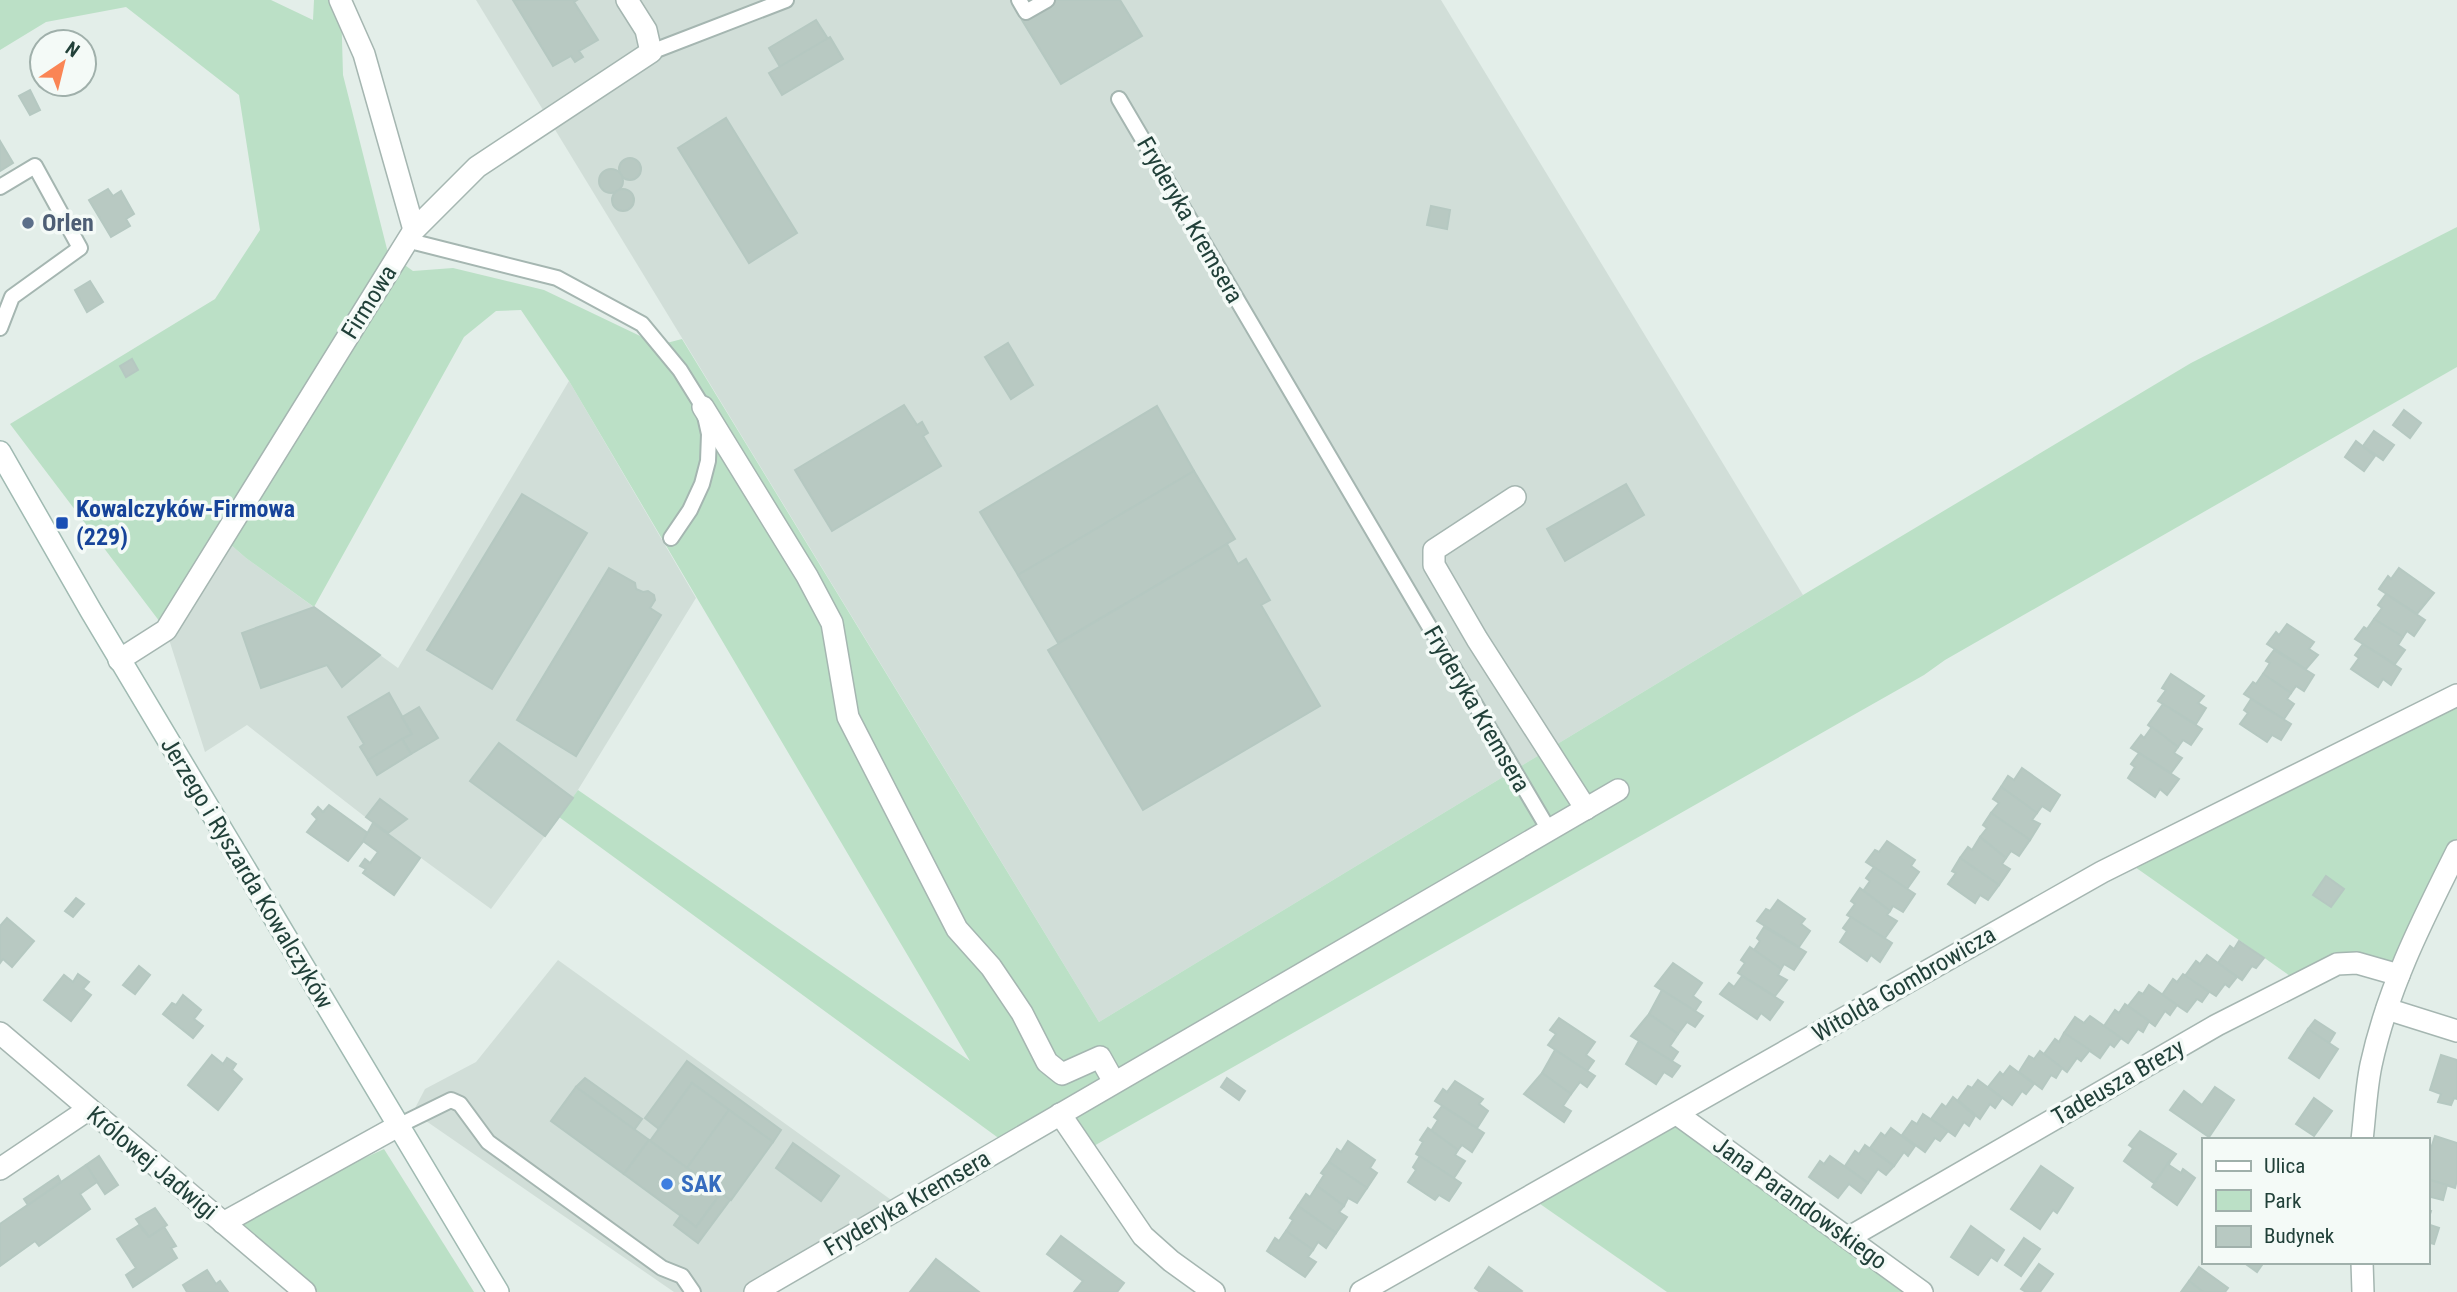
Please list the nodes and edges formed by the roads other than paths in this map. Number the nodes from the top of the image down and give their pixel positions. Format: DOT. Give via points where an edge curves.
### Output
graph roads {
  1 [pos="340,0"];
  2 [pos="627,0"];
  3 [pos="786,0"];
  4 [pos="1019,0"];
  5 [pos="1047,0"];
  6 [pos="651,52"];
  7 [pos="1119,99"];
  8 [pos="0,187"];
  9 [pos="412,234"];
  10 [pos="3,307"];
  11 [pos="0,328"];
  12 [pos="703,407"];
  13 [pos="0,452"];
  14 [pos="1515,497"];
  15 [pos="671,538"];
  16 [pos="119,660"];
  17 [pos="2457,695"];
  18 [pos="1618,790"];
  19 [pos="1586,809"];
  20 [pos="1549,830"];
  21 [pos="2457,851"];
  22 [pos="2399,975"];
  23 [pos="2387,1009"];
  24 [pos="2457,1031"];
  25 [pos="0,1032"];
  26 [pos="1114,1082"];
  27 [pos="89,1109"];
  28 [pos="1060,1114"];
  29 [pos="1677,1114"];
  30 [pos="398,1126"];
  31 [pos="2362,1138"];
  32 [pos="0,1169"];
  33 [pos="223,1223"];
  34 [pos="1848,1238"];
  35 [pos="2362,1264"];
  36 [pos="305,1292"];
  37 [pos="498,1292"];
  38 [pos="693,1292"];
  39 [pos="755,1292"];
  40 [pos="1214,1292"];
  41 [pos="1361,1292"];
  42 [pos="1922,1292"];
  43 [pos="2362,1292"];
  1 -- 9 [label="street" via="363,54"];
  2 -- 6 [label="street" via="646,30"];
  3 -- 6 [label="lane"];
  4 -- 5 [label="lane" via="1026,12"];
  6 -- 9 [label="street, Firmowa" via="477,167"];
  7 -- 20 [label="lane, Fryderyka Kremsera"];
  8 -- 10 [label="lane" via="35,166 80,248"];
  9 -- 12 [label="lane" via="418,243 557,278 642,324"];
  9 -- 16 [label="street, Firmowa" via="166,630"];
  10 -- 11 [label="lane"];
  12 -- 15 [label="lane" via="708,461 690,510"];
  12 -- 26 [label="street" via="832,623 848,717 957,929 991,967 1048,1062 1062,1073 1100,1057"];
  13 -- 16 [label="street, Jerzego i Ryszarda Kowalczyków"];
  14 -- 19 [label="street" via="1434,550 1434,565"];
  16 -- 30 [label="street, Jerzego i Ryszarda Kowalczyków"];
  17 -- 29 [label="street, Witolda Gombrowicza" via="2102,872"];
  18 -- 19 [label="street"];
  19 -- 20 [label="street"];
  20 -- 26 [label="street, Fryderyka Kremsera"];
  21 -- 22 [label="street"];
  22 -- 23 [label="street"];
  22 -- 34 [label="street, Tadeusza Brezy" via="2357,963 2337,964 2217,1025"];
  23 -- 24 [label="street"];
  23 -- 31 [label="street" via="2371,1066"];
  25 -- 27 [label="street, Królowej Jadwigi"];
  26 -- 28 [label="street, Fryderyka Kremsera"];
  27 -- 32 [label="street"];
  27 -- 33 [label="street, Królowej Jadwigi"];
  28 -- 39 [label="street, Fryderyka Kremsera"];
  28 -- 40 [label="street" via="1143,1236"];
  29 -- 34 [label="street, Jana Parandowskiego"];
  29 -- 41 [label="street, Witolda Gombrowicza"];
  30 -- 33 [label="street"];
  30 -- 37 [label="street, Jerzego i Ryszarda Kowalczyków"];
  30 -- 38 [label="lane" via="451,1100 460,1104 488,1142 662,1268 682,1276"];
  33 -- 36 [label="street, Królowej Jadwigi"];
  34 -- 42 [label="street, Jana Parandowskiego"];
  35 -- 43 [label="street"];
}
